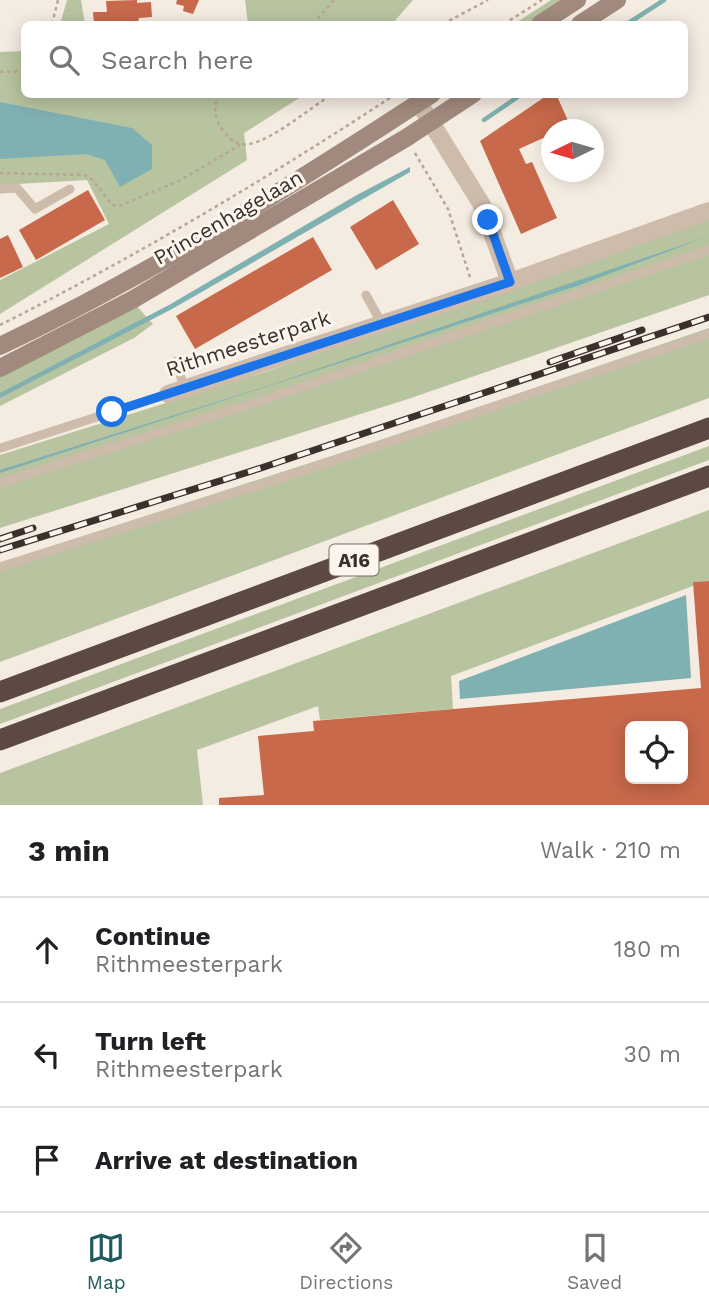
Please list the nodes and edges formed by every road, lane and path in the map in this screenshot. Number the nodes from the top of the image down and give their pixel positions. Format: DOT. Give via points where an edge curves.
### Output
graph roads {
  1 [pos="58,0"];
  2 [pos="334,0"];
  3 [pos="488,0"];
  4 [pos="542,0"];
  5 [pos="577,0"];
  6 [pos="617,0"];
  7 [pos="53,21"];
  8 [pos="316,21"];
  9 [pos="449,21"];
  10 [pos="509,21"];
  11 [pos="545,21"];
  12 [pos="585,21"];
  13 [pos="21,71"];
  14 [pos="0,72"];
  15 [pos="216,98"];
  16 [pos="327,98"];
  17 [pos="390,98"];
  18 [pos="467,98"];
  19 [pos="426,99"];
  20 [pos="383,103"];
  21 [pos="393,118"];
  22 [pos="431,122"];
  23 [pos="406,138"];
  24 [pos="240,145"];
  25 [pos="0,173"];
  26 [pos="0,189"];
  27 [pos="70,189"];
  28 [pos="709,211"];
  29 [pos="709,250"];
  30 [pos="510,282"];
  31 [pos="476,293"];
  32 [pos="366,295"];
  33 [pos="0,324"];
  34 [pos="382,324"];
  35 [pos="709,334"];
  36 [pos="0,346"];
  37 [pos="176,361"];
  38 [pos="0,369"];
  39 [pos="176,391"];
  40 [pos="709,428"];
  41 [pos="1,448"];
  42 [pos="709,476"];
  43 [pos="0,483"];
  44 [pos="0,567"];
  45 [pos="0,692"];
  46 [pos="0,740"];
  1 -- 7 [label="path"];
  2 -- 8 [label="path"];
  3 -- 9 [label="path"];
  4 -- 10 [label="path"];
  5 -- 11 [label="main road"];
  6 -- 12 [label="main road"];
  13 -- 14 [label="path"];
  15 -- 24 [label="path" via="217,123"];
  16 -- 24 [label="path" via="251,144"];
  17 -- 20 [label="path, Princenhagelaan"];
  18 -- 22 [label="main road, Princenhagelaan"];
  19 -- 21 [label="main road, Princenhagelaan"];
  19 -- 22 [label="street"];
  20 -- 21 [label="path"];
  20 -- 33 [label="path, Princenhagelaan" via="148,247"];
  21 -- 36 [label="main road, Princenhagelaan" via="205,237"];
  22 -- 23 [label="main road, Princenhagelaan"];
  22 -- 30 [label="street" via="482,205"];
  23 -- 31 [label="path" via="448,209"];
  23 -- 38 [label="main road, Princenhagelaan" via="132,300"];
  24 -- 25 [label="path" via="181,180 119,206 112,205 84,175"];
  26 -- 27 [label="lane" via="17,188 35,209"];
  28 -- 30 [label="street, Rithmeesterpark"];
  29 -- 43 [label="lane"];
  30 -- 31 [label="street, Rithmeesterpark"];
  31 -- 34 [label="street, Rithmeesterpark"];
  32 -- 34 [label="lane"];
  34 -- 39 [label="street, Rithmeesterpark"];
  35 -- 44 [label="lane"];
  37 -- 39 [label="lane"];
  39 -- 41 [label="lane, Rithmeesterpark"];
  40 -- 45 [label="highway, A16"];
  42 -- 46 [label="highway, A16"];
}
